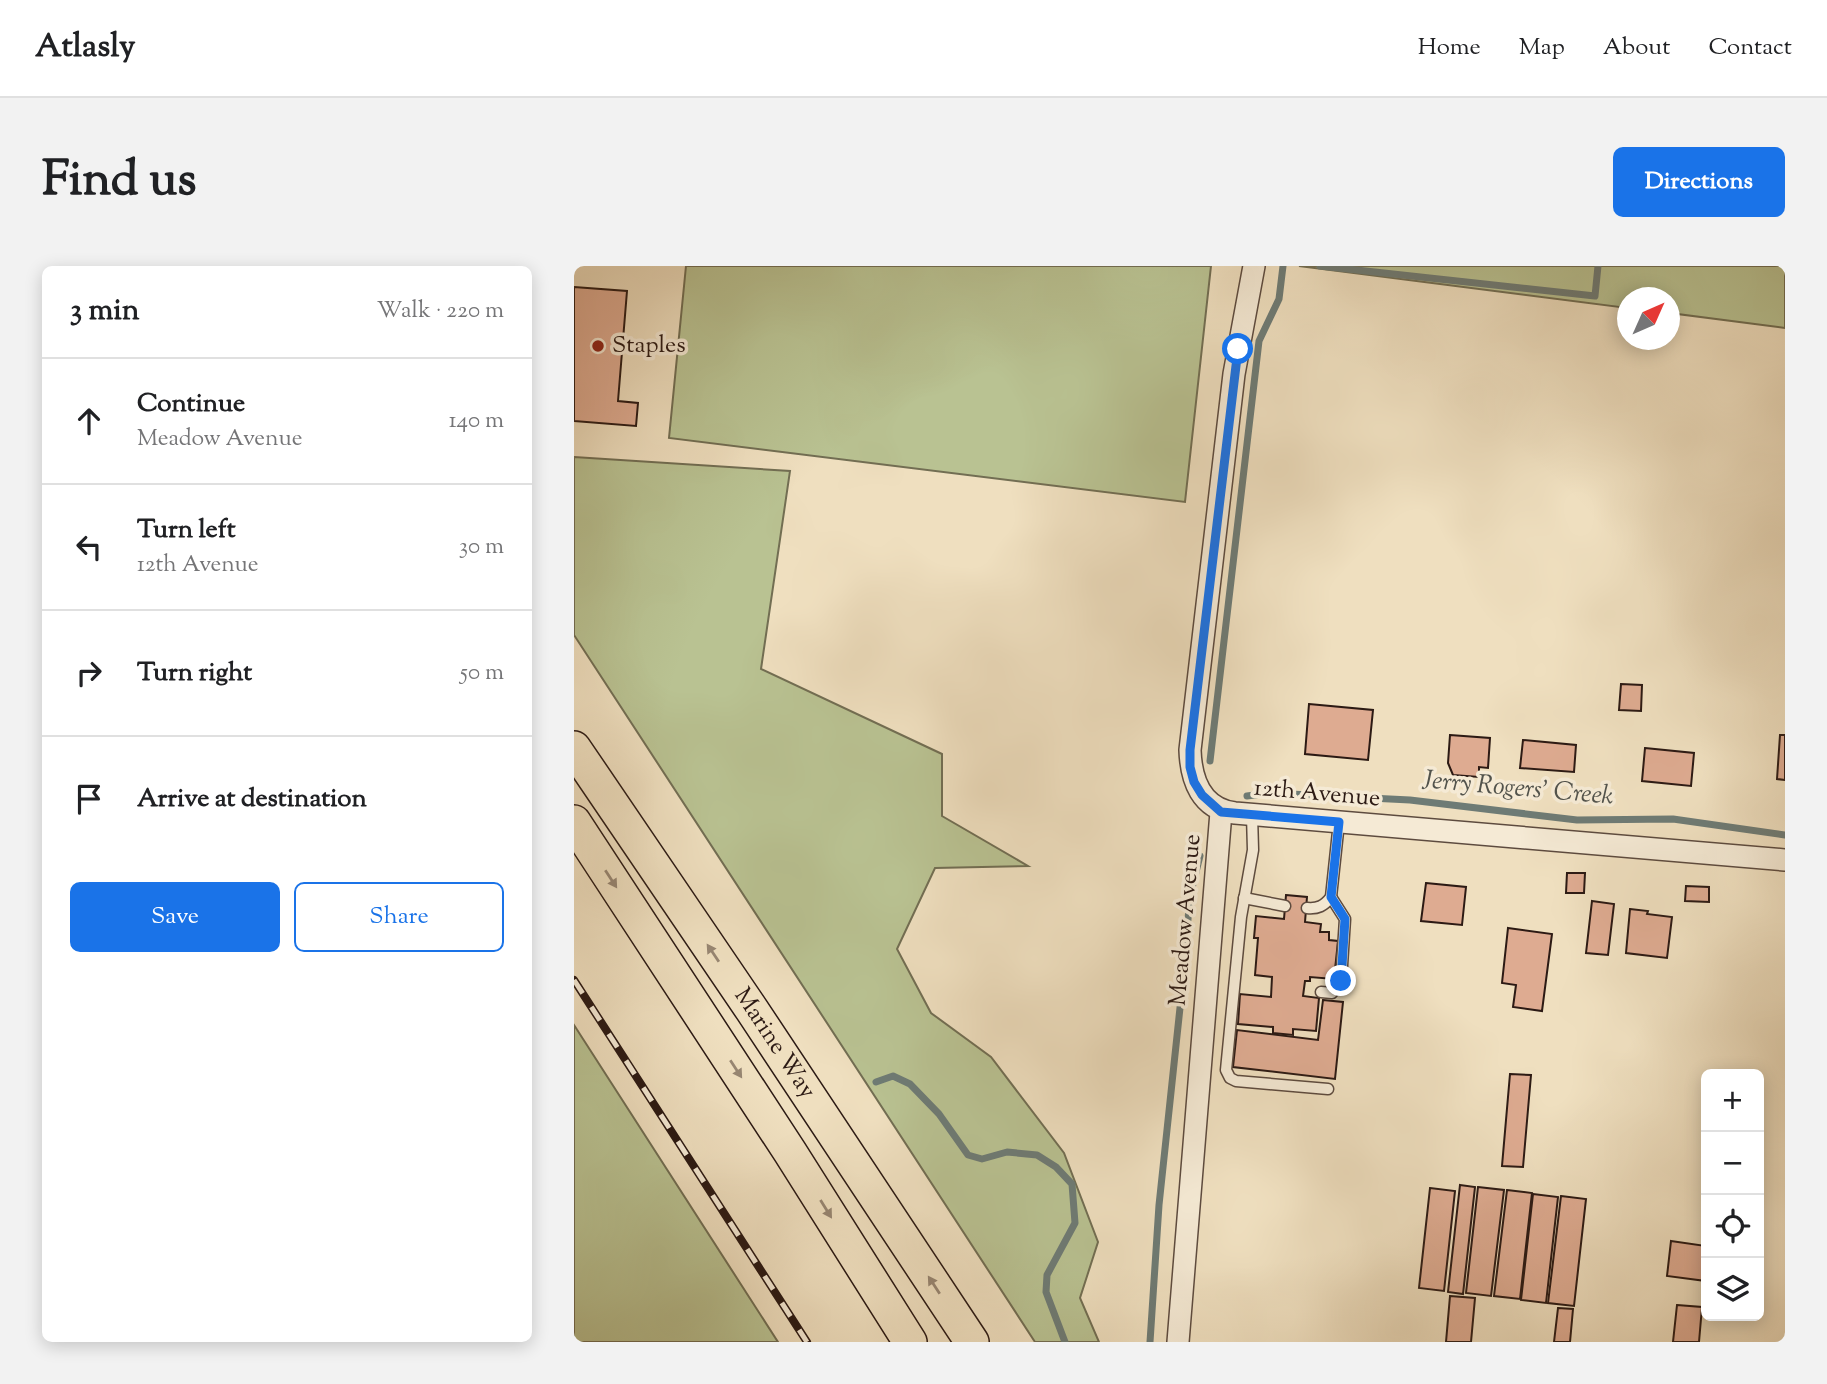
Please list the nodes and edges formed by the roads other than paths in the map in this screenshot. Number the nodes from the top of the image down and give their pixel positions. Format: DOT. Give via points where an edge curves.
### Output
graph roads {
  1 [pos="1254,266"];
  2 [pos="574,748"];
  3 [pos="1221,812"];
  4 [pos="1252,815"];
  5 [pos="574,822"];
  6 [pos="1339,822"];
  7 [pos="1785,860"];
  8 [pos="1331,897"];
  9 [pos="1244,898"];
  10 [pos="1285,906"];
  11 [pos="1307,908"];
  12 [pos="1321,992"];
  13 [pos="1328,1089"];
  14 [pos="910,1342"];
  15 [pos="972,1342"];
  16 [pos="1178,1342"];
  1 -- 3 [label="street, Meadow Avenue" via="1234,374 1190,750 1194,782"];
  15 -- 2 [label="main road, Marine Way, one-way"];
  3 -- 4 [label="street, 12th Avenue"];
  3 -- 16 [label="street, Meadow Avenue"];
  4 -- 6 [label="street, 12th Avenue"];
  4 -- 9 [label="lane" via="1253,849"];
  5 -- 14 [label="main road, Marine Way, one-way"];
  6 -- 7 [label="street, 12th Avenue"];
  6 -- 8 [label="lane"];
  8 -- 11 [label="lane" via="1325,905"];
  8 -- 12 [label="lane" via="1345,919 1341,981 1332,993"];
  9 -- 10 [label="lane"];
  9 -- 13 [label="lane" via="1226,1070 1236,1081"];
}
